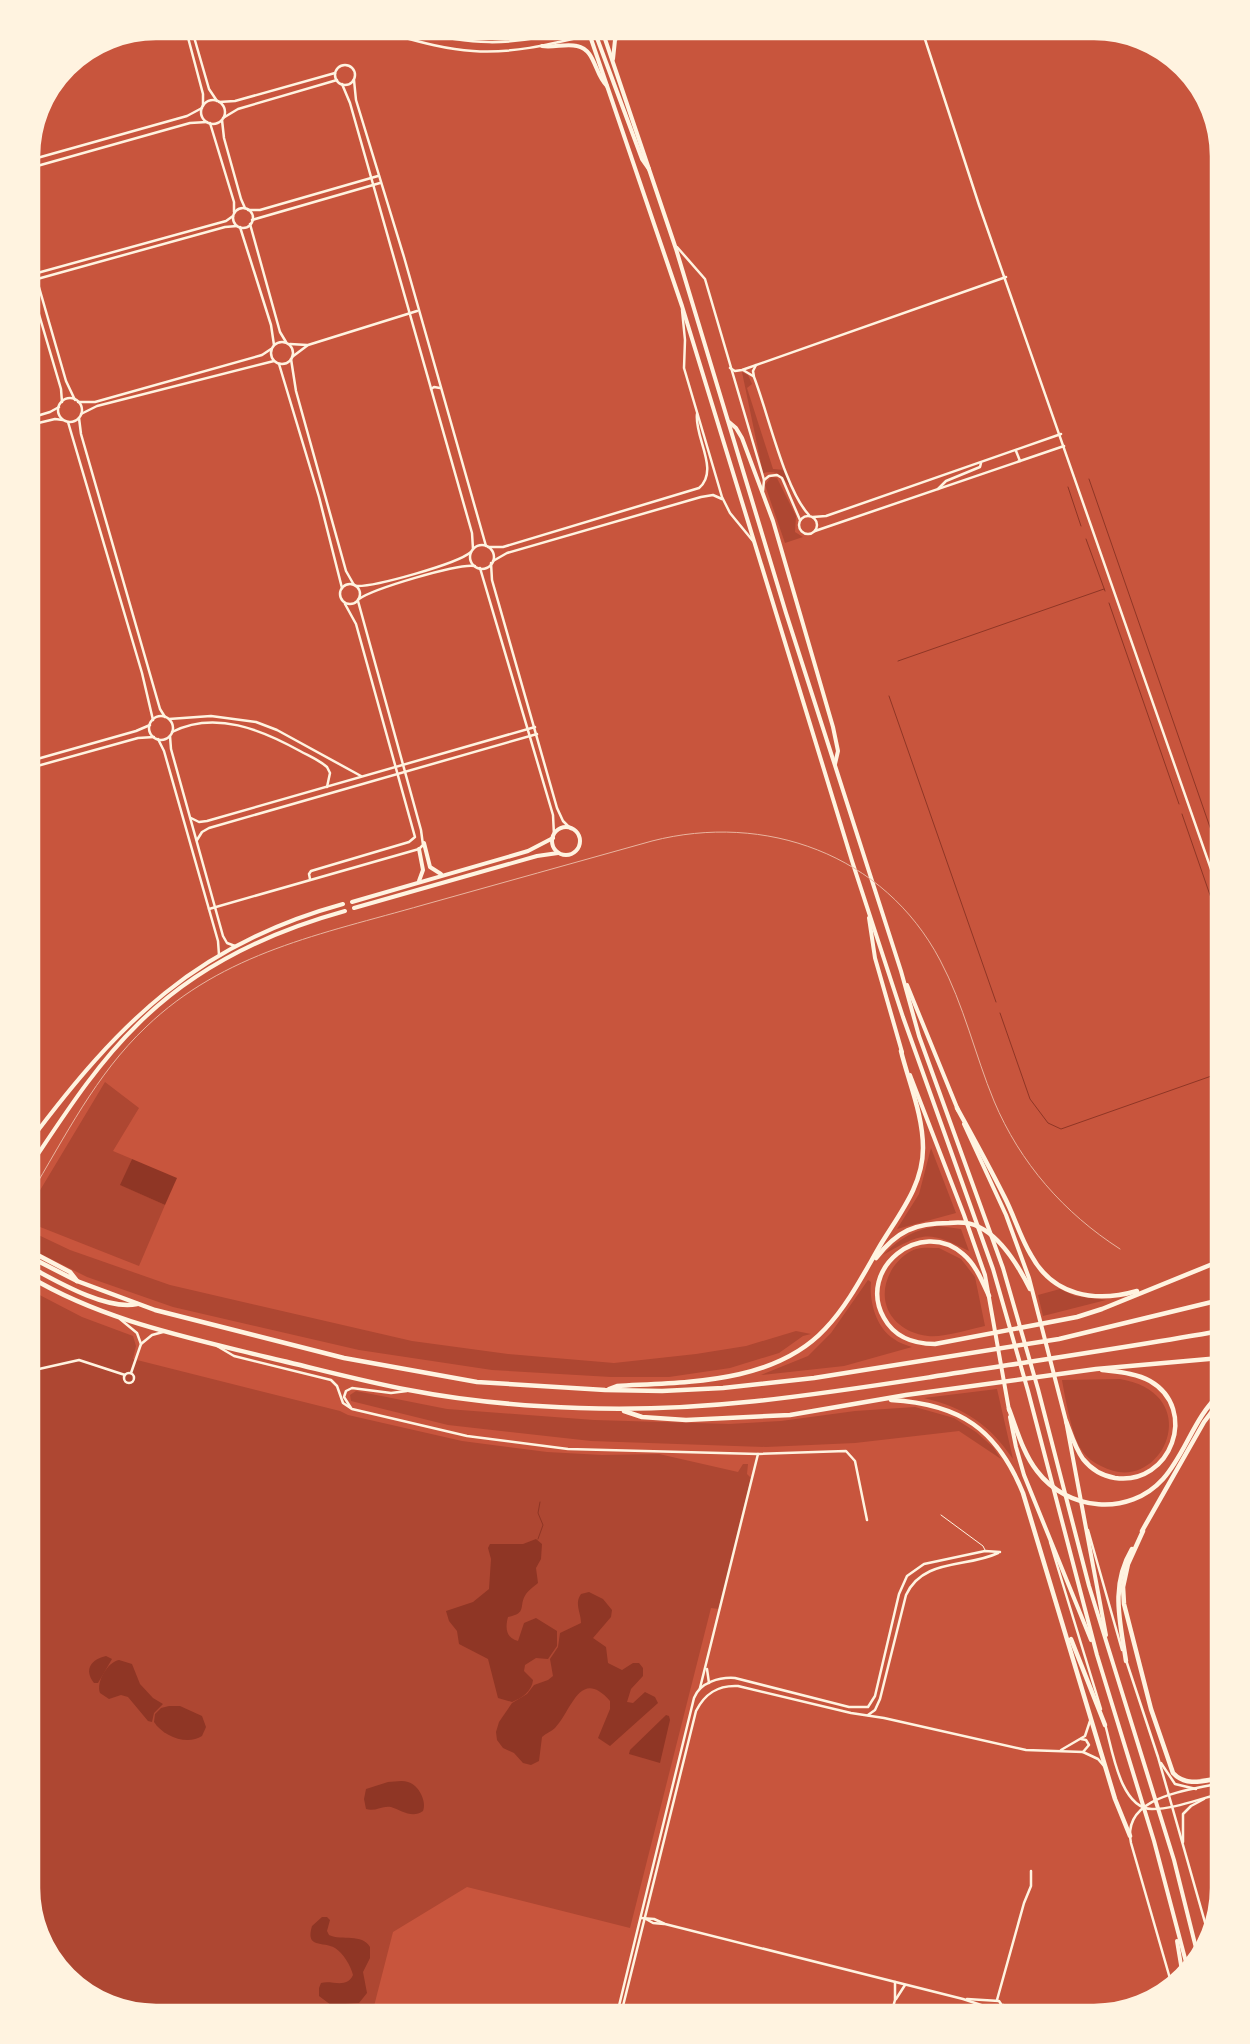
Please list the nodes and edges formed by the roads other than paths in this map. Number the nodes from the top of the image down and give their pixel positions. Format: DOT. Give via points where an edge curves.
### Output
graph roads {
  1 [pos="188,39"];
  2 [pos="195,39"];
  3 [pos="412,39"];
  4 [pos="448,39"];
  5 [pos="529,39"];
  6 [pos="566,39"];
  7 [pos="591,39"];
  8 [pos="598,39"];
  9 [pos="605,39"];
  10 [pos="616,39"];
  11 [pos="925,39"];
  12 [pos="542,46"];
  13 [pos="197,47"];
  14 [pos="191,49"];
  15 [pos="201,60"];
  16 [pos="612,61"];
  17 [pos="195,62"];
  18 [pos="335,73"];
  19 [pos="337,80"];
  20 [pos="354,80"];
  21 [pos="342,84"];
  22 [pos="607,86"];
  23 [pos="218,101"];
  24 [pos="203,107"];
  25 [pos="222,118"];
  26 [pos="208,122"];
  27 [pos="39,157"];
  28 [pos="39,166"];
  29 [pos="651,171"];
  30 [pos="378,176"];
  31 [pos="371,178"];
  32 [pos="380,183"];
  33 [pos="373,185"];
  34 [pos="324,191"];
  35 [pos="326,198"];
  36 [pos="286,203"];
  37 [pos="288,208"];
  38 [pos="247,209"];
  39 [pos="234,214"];
  40 [pos="252,220"];
  41 [pos="250,224"];
  42 [pos="238,227"];
  43 [pos="674,244"];
  44 [pos="131,248"];
  45 [pos="132,253"];
  46 [pos="91,258"];
  47 [pos="92,264"];
  48 [pos="39,273"];
  49 [pos="1006,277"];
  50 [pos="39,278"];
  51 [pos="39,286"];
  52 [pos="682,306"];
  53 [pos="418,311"];
  54 [pos="39,314"];
  55 [pos="410,314"];
  56 [pos="287,343"];
  57 [pos="274,345"];
  58 [pos="308,345"];
  59 [pos="271,350"];
  60 [pos="291,358"];
  61 [pos="274,361"];
  62 [pos="279,364"];
  63 [pos="758,364"];
  64 [pos="730,368"];
  65 [pos="742,370"];
  66 [pos="754,377"];
  67 [pos="440,388"];
  68 [pos="431,389"];
  69 [pos="77,401"];
  70 [pos="62,402"];
  71 [pos="89,403"];
  72 [pos="58,407"];
  73 [pos="90,408"];
  74 [pos="81,414"];
  75 [pos="697,414"];
  76 [pos="41,415"];
  77 [pos="79,418"];
  78 [pos="63,420"];
  79 [pos="43,422"];
  80 [pos="68,422"];
  81 [pos="729,422"];
  82 [pos="39,423"];
  83 [pos="306,426"];
  84 [pos="299,428"];
  85 [pos="1061,434"];
  86 [pos="312,445"];
  87 [pos="305,446"];
  88 [pos="1065,446"];
  89 [pos="1016,451"];
  90 [pos="1020,461"];
  91 [pos="981,463"];
  92 [pos="764,480"];
  93 [pos="937,490"];
  94 [pos="690,492"];
  95 [pos="763,492"];
  96 [pos="672,497"];
  97 [pos="693,500"];
  98 [pos="723,500"];
  99 [pos="647,504"];
  100 [pos="674,505"];
  101 [pos="632,509"];
  102 [pos="650,512"];
  103 [pos="811,516"];
  104 [pos="635,517"];
  105 [pos="800,520"];
  106 [pos="815,531"];
  107 [pos="755,543"];
  108 [pos="487,546"];
  109 [pos="472,551"];
  110 [pos="492,562"];
  111 [pos="475,566"];
  112 [pos="480,568"];
  113 [pos="355,585"];
  114 [pos="342,588"];
  115 [pos="359,600"];
  116 [pos="345,604"];
  117 [pos="167,718"];
  118 [pos="153,720"];
  119 [pos="150,725"];
  120 [pos="535,727"];
  121 [pos="528,729"];
  122 [pos="172,732"];
  123 [pos="537,734"];
  124 [pos="170,736"];
  125 [pos="530,736"];
  126 [pos="154,737"];
  127 [pos="158,739"];
  128 [pos="39,758"];
  129 [pos="835,764"];
  130 [pos="404,765"];
  131 [pos="39,766"];
  132 [pos="395,767"];
  133 [pos="406,772"];
  134 [pos="398,775"];
  135 [pos="363,776"];
  136 [pos="327,787"];
  137 [pos="413,799"];
  138 [pos="405,801"];
  139 [pos="555,802"];
  140 [pos="549,804"];
  141 [pos="191,818"];
  142 [pos="571,828"];
  143 [pos="553,836"];
  144 [pos="197,840"];
  145 [pos="424,843"];
  146 [pos="419,849"];
  147 [pos="558,853"];
  148 [pos="1211,869"];
  149 [pos="443,875"];
  150 [pos="310,879"];
  151 [pos="419,881"];
  152 [pos="352,902"];
  153 [pos="343,904"];
  154 [pos="216,907"];
  155 [pos="354,908"];
  156 [pos="209,909"];
  157 [pos="345,911"];
  158 [pos="869,914"];
  159 [pos="235,946"];
  160 [pos="219,955"];
  161 [pos="901,971"];
  162 [pos="901,1052"];
  163 [pos="957,1108"];
  164 [pos="39,1129"];
  165 [pos="39,1154"];
  166 [pos="39,1256"];
  167 [pos="39,1262"];
  168 [pos="1211,1264"];
  169 [pos="865,1270"];
  170 [pos="39,1272"];
  171 [pos="77,1281"];
  172 [pos="39,1282"];
  173 [pos="1153,1287"];
  174 [pos="1030,1289"];
  175 [pos="989,1296"];
  176 [pos="1211,1302"];
  177 [pos="138,1304"];
  178 [pos="120,1317"];
  179 [pos="165,1331"];
  180 [pos="1211,1333"];
  181 [pos="141,1344"];
  182 [pos="214,1344"];
  183 [pos="1211,1359"];
  184 [pos="39,1369"];
  185 [pos="1096,1369"];
  186 [pos="130,1373"];
  187 [pos="125,1375"];
  188 [pos="408,1390"];
  189 [pos="605,1390"];
  190 [pos="885,1400"];
  191 [pos="1211,1404"];
  192 [pos="352,1409"];
  193 [pos="618,1409"];
  194 [pos="1009,1409"];
  195 [pos="1211,1413"];
  196 [pos="1066,1421"];
  197 [pos="758,1454"];
  198 [pos="1084,1514"];
  199 [pos="941,1515"];
  200 [pos="867,1520"];
  201 [pos="1143,1530"];
  202 [pos="1048,1533"];
  203 [pos="985,1551"];
  204 [pos="986,1558"];
  205 [pos="1067,1634"];
  206 [pos="1109,1651"];
  207 [pos="1097,1655"];
  208 [pos="1126,1661"];
  209 [pos="707,1667"];
  210 [pos="709,1683"];
  211 [pos="700,1688"];
  212 [pos="864,1708"];
  213 [pos="868,1715"];
  214 [pos="1091,1717"];
  215 [pos="1105,1725"];
  216 [pos="1080,1739"];
  217 [pos="1059,1751"];
  218 [pos="1083,1752"];
  219 [pos="1158,1757"];
  220 [pos="1106,1768"];
  221 [pos="1211,1779"];
  222 [pos="1211,1785"];
  223 [pos="1197,1789"];
  224 [pos="1210,1796"];
  225 [pos="1169,1797"];
  226 [pos="1172,1806"];
  227 [pos="1143,1807"];
  228 [pos="1130,1836"];
  229 [pos="1183,1849"];
  230 [pos="1031,1871"];
  231 [pos="641,1918"];
  232 [pos="645,1919"];
  233 [pos="1174,1921"];
  234 [pos="1205,1923"];
  235 [pos="1196,1947"];
  236 [pos="1185,1961"];
  237 [pos="1181,1966"];
  238 [pos="1170,1977"];
  239 [pos="894,1982"];
  240 [pos="906,1984"];
  241 [pos="1000,1992"];
  242 [pos="963,1999"];
  243 [pos="895,2000"];
  244 [pos="995,2001"];
  245 [pos="1002,2004"];
  246 [pos="619,2005"];
  247 [pos="623,2005"];
  248 [pos="894,2005"];
  249 [pos="981,2005"];
  250 [pos="992,2005"];
  251 [pos="1006,2005"];
  1 -- 14 [label="street"];
  2 -- 13 [label="street"];
  3 -- 12 [label="street" via="472,51"];
  4 -- 5 [label="street" via="511,43"];
  6 -- 12 [label="street"];
  7 -- 22 [label="main road"];
  8 -- 29 [label="main road" via="642,159"];
  9 -- 16 [label="main road"];
  10 -- 16 [label="main road"];
  11 -- 49 [label="street"];
  12 -- 22 [label="main road" via="583,48"];
  13 -- 14 [label="street"];
  13 -- 15 [label="street"];
  14 -- 17 [label="street"];
  15 -- 17 [label="street"];
  15 -- 23 [label="street" via="209,88"];
  16 -- 29 [label="main road"];
  17 -- 24 [label="street"];
  18 -- 19 [label="street"];
  18 -- 20 [label="street" via="341,65 349,65 354,70"];
  18 -- 23 [label="street" via="235,101"];
  19 -- 21 [label="street"];
  19 -- 25 [label="street" via="238,109"];
  20 -- 21 [label="street"];
  20 -- 30 [label="street" via="356,100"];
  21 -- 31 [label="street"];
  22 -- 52 [label="main road"];
  23 -- 24 [label="street" via="209,101"];
  23 -- 25 [label="street" via="224,110"];
  24 -- 26 [label="street" via="202,114"];
  24 -- 27 [label="street" via="187,116"];
  25 -- 26 [label="street" via="217,123"];
  25 -- 38 [label="street" via="224,138 241,199"];
  26 -- 28 [label="street" via="185,125"];
  26 -- 39 [label="street" via="233,199"];
  29 -- 43 [label="main road"];
  30 -- 31 [label="street"];
  30 -- 32 [label="street"];
  31 -- 33 [label="street"];
  31 -- 34 [label="street"];
  32 -- 33 [label="street"];
  32 -- 53 [label="street"];
  33 -- 35 [label="street"];
  33 -- 55 [label="street"];
  34 -- 35 [label="street"];
  34 -- 36 [label="street"];
  35 -- 37 [label="street"];
  36 -- 37 [label="street"];
  36 -- 38 [label="street" via="260,210"];
  37 -- 40 [label="street"];
  38 -- 39 [label="street" via="239,209"];
  38 -- 40 [label="street"];
  39 -- 42 [label="street"];
  39 -- 44 [label="street" via="226,221"];
  40 -- 41 [label="street"];
  41 -- 42 [label="street"];
  41 -- 56 [label="street" via="280,332"];
  42 -- 45 [label="street" via="225,227"];
  42 -- 57 [label="street" via="271,325"];
  43 -- 64 [label="street" via="705,279"];
  43 -- 81 [label="main road"];
  44 -- 45 [label="street"];
  44 -- 46 [label="street"];
  45 -- 47 [label="street"];
  46 -- 47 [label="street"];
  46 -- 48 [label="street"];
  47 -- 50 [label="street"];
  49 -- 63 [label="street"];
  49 -- 85 [label="street"];
  51 -- 69 [label="street" via="69,390"];
  52 -- 75 [label="street" via="684,368"];
  52 -- 107 [label="main road"];
  53 -- 55 [label="street"];
  53 -- 67 [label="street"];
  54 -- 70 [label="street"];
  55 -- 58 [label="street"];
  55 -- 68 [label="street"];
  56 -- 57 [label="street"];
  56 -- 58 [label="street"];
  56 -- 60 [label="street" via="292,348"];
  57 -- 59 [label="street"];
  58 -- 60 [label="street"];
  59 -- 61 [label="street"];
  59 -- 71 [label="street"];
  60 -- 62 [label="street"];
  60 -- 83 [label="street" via="291,371"];
  61 -- 62 [label="street"];
  61 -- 73 [label="street"];
  62 -- 84 [label="street"];
  63 -- 65 [label="street"];
  63 -- 66 [label="street" via="753,371"];
  64 -- 65 [label="street"];
  64 -- 92 [label="street"];
  65 -- 66 [label="street"];
  66 -- 103 [label="street" via="795,497"];
  67 -- 68 [label="street"];
  67 -- 108 [label="street"];
  68 -- 109 [label="street" via="472,533"];
  69 -- 70 [label="street" via="68,398"];
  69 -- 71 [label="street"];
  69 -- 74 [label="street" via="82,407"];
  70 -- 72 [label="street"];
  71 -- 73 [label="street"];
  72 -- 76 [label="street"];
  72 -- 78 [label="street"];
  73 -- 74 [label="street"];
  74 -- 77 [label="street"];
  75 -- 94 [label="street" via="708,473 703,484"];
  75 -- 98 [label="street"];
  76 -- 79 [label="street"];
  77 -- 80 [label="street"];
  77 -- 117 [label="street" via="160,709"];
  78 -- 79 [label="street"];
  78 -- 80 [label="street"];
  79 -- 82 [label="street"];
  80 -- 118 [label="street"];
  81 -- 95 [label="main road" via="742,438"];
  81 -- 129 [label="main road"];
  83 -- 84 [label="street"];
  83 -- 86 [label="street"];
  84 -- 87 [label="street"];
  85 -- 88 [label="street"];
  85 -- 89 [label="street"];
  86 -- 87 [label="street"];
  86 -- 113 [label="street" via="348,575"];
  87 -- 114 [label="street"];
  88 -- 90 [label="street"];
  88 -- 148 [label="street"];
  89 -- 90 [label="street"];
  89 -- 91 [label="street"];
  90 -- 93 [label="street"];
  91 -- 93 [label="street" via="980,468 946,481"];
  91 -- 103 [label="street" via="826,516"];
  92 -- 95 [label="street"];
  92 -- 105 [label="street" via="771,475 782,478"];
  93 -- 106 [label="street"];
  94 -- 96 [label="street"];
  94 -- 97 [label="street"];
  95 -- 129 [label="main road" via="833,727 838,751"];
  96 -- 99 [label="street"];
  96 -- 100 [label="street"];
  97 -- 98 [label="street" via="713,495"];
  97 -- 100 [label="street"];
  98 -- 107 [label="street"];
  99 -- 101 [label="street"];
  99 -- 102 [label="street"];
  100 -- 102 [label="street"];
  101 -- 104 [label="street"];
  101 -- 108 [label="street" via="503,547"];
  102 -- 104 [label="street"];
  103 -- 105 [label="street"];
  103 -- 106 [label="street" via="818,524"];
  104 -- 110 [label="street" via="507,553"];
  105 -- 106 [label="street" via="799,527 803,532"];
  107 -- 158 [label="main road"];
  108 -- 109 [label="street" via="478,546"];
  108 -- 110 [label="street" via="493,553"];
  109 -- 111 [label="street" via="470,560"];
  109 -- 113 [label="street" via="436,566 370,585"];
  110 -- 112 [label="street"];
  110 -- 120 [label="street" via="492,580"];
  111 -- 112 [label="street"];
  111 -- 115 [label="street" via="458,567 371,592"];
  112 -- 121 [label="street"];
  113 -- 114 [label="street" via="347,584"];
  113 -- 115 [label="street" via="360,591"];
  114 -- 116 [label="street" via="340,598"];
  115 -- 116 [label="street" via="351,605"];
  115 -- 130 [label="street"];
  116 -- 132 [label="street" via="356,624"];
  117 -- 118 [label="street" via="160,716"];
  117 -- 122 [label="street"];
  117 -- 135 [label="street" via="211,716 256,722"];
  118 -- 119 [label="street"];
  119 -- 126 [label="street"];
  119 -- 128 [label="street"];
  120 -- 121 [label="street"];
  120 -- 123 [label="street"];
  121 -- 125 [label="street"];
  121 -- 130 [label="street"];
  122 -- 124 [label="street"];
  122 -- 136 [label="street" via="186,726 219,723 264,733 327,767 330,773"];
  123 -- 125 [label="street"];
  123 -- 139 [label="street"];
  124 -- 127 [label="street"];
  124 -- 141 [label="street"];
  125 -- 133 [label="street"];
  125 -- 140 [label="street"];
  126 -- 127 [label="street"];
  126 -- 131 [label="street" via="138,738"];
  127 -- 156 [label="street"];
  129 -- 161 [label="main road"];
  130 -- 132 [label="street"];
  130 -- 133 [label="street"];
  132 -- 134 [label="street"];
  132 -- 135 [label="street"];
  133 -- 134 [label="street"];
  133 -- 137 [label="street"];
  134 -- 138 [label="street"];
  134 -- 144 [label="street" via="209,828"];
  135 -- 136 [label="street"];
  136 -- 141 [label="street" via="207,821 198,822"];
  137 -- 138 [label="street"];
  137 -- 145 [label="street"];
  138 -- 150 [label="street" via="415,833 413,841 311,871"];
  139 -- 140 [label="street"];
  139 -- 142 [label="street" via="563,821"];
  140 -- 143 [label="street"];
  141 -- 144 [label="street"];
  142 -- 143 [label="main road" via="561,828"];
  142 -- 147 [label="main road" via="578,835 578,848 569,855"];
  143 -- 147 [label="main road" via="553,846"];
  143 -- 149 [label="main road" via="533,850"];
  144 -- 154 [label="street"];
  145 -- 146 [label="street"];
  145 -- 149 [label="main road" via="430,867"];
  146 -- 150 [label="street"];
  146 -- 151 [label="main road" via="423,870"];
  147 -- 155 [label="main road" via="537,856"];
  149 -- 151 [label="main road"];
  150 -- 154 [label="street"];
  151 -- 152 [label="main road"];
  153 -- 159 [label="main road"];
  154 -- 156 [label="street"];
  154 -- 159 [label="street" via="224,939"];
  156 -- 160 [label="street" via="219,943"];
  157 -- 165 [label="main road" via="295,927 244,949 160,1004 113,1051 72,1103"];
  158 -- 162 [label="main road" via="875,958"];
  158 -- 207 [label="main road" via="925,1082 985,1245 1028,1391"];
  159 -- 160 [label="main road"];
  160 -- 164 [label="main road" via="171,986 136,1016"];
  161 -- 163 [label="main road"];
  161 -- 206 [label="main road" via="919,1036 996,1244"];
  162 -- 169 [label="highway" via="922,1128 921,1162 910,1197"];
  162 -- 175 [label="main road" via="972,1237"];
  163 -- 173 [label="highway" via="1004,1196 1029,1253 1043,1273 1063,1288 1093,1297 1114,1297"];
  163 -- 174 [label="main road" via="1006,1215"];
  166 -- 171 [label="highway" via="72,1273"];
  167 -- 171 [label="highway"];
  168 -- 173 [label="highway"];
  169 -- 174 [label="highway" via="890,1241 914,1227 924,1223 970,1224 981,1227 1012,1257"];
  169 -- 189 [label="highway" via="824,1330 805,1347 781,1361 728,1375 617,1386"];
  170 -- 177 [label="highway" via="109,1302"];
  171 -- 177 [label="highway"];
  172 -- 178 [label="highway"];
  173 -- 175 [label="highway" via="1077,1317 935,1344 922,1344 903,1337 887,1324 881,1312 878,1287 887,1263 895,1254 918,1242 930,1241 943,1243 964,1255"];
  174 -- 196 [label="main road"];
  175 -- 194 [label="main road"];
  176 -- 189 [label="highway" via="1059,1339 814,1378 724,1388"];
  177 -- 189 [label="highway" via="344,1358 411,1371 477,1382"];
  178 -- 179 [label="highway"];
  178 -- 181 [label="street" via="125,1325 138,1333"];
  179 -- 181 [label="street" via="152,1335"];
  179 -- 182 [label="highway"];
  180 -- 193 [label="highway" via="791,1399"];
  181 -- 186 [label="street"];
  182 -- 188 [label="highway"];
  182 -- 192 [label="street" via="234,1356 331,1380 337,1386 343,1404"];
  183 -- 185 [label="highway"];
  184 -- 187 [label="street" via="79,1360"];
  185 -- 190 [label="highway"];
  185 -- 196 [label="highway" via="1136,1375 1163,1391 1176,1422 1174,1440 1167,1455 1140,1477 1109,1477 1084,1460"];
  186 -- 187 [label="street"];
  186 -- 187 [label="street" via="134,1378 131,1383 125,1381"];
  188 -- 192 [label="street" via="391,1393 352,1388 344,1397"];
  188 -- 193 [label="highway" via="502,1403"];
  190 -- 193 [label="highway" via="790,1416 738,1419 642,1417"];
  190 -- 205 [label="highway" via="911,1401 943,1408 963,1416 996,1443 1007,1458 1023,1493"];
  191 -- 194 [label="highway" via="1199,1418 1171,1469 1150,1490 1124,1502 1095,1505 1069,1497 1046,1482 1029,1460"];
  192 -- 197 [label="street" via="420,1427 505,1442 568,1448"];
  194 -- 202 [label="main road" via="1019,1461"];
  195 -- 201 [label="highway"];
  196 -- 198 [label="main road"];
  197 -- 200 [label="street" via="850,1453 855,1461"];
  197 -- 209 [label="street"];
  198 -- 206 [label="main road"];
  198 -- 208 [label="street"];
  199 -- 203 [label="lane"];
  201 -- 208 [label="highway" via="1123,1565 1117,1591"];
  201 -- 221 [label="highway" via="1128,1564 1123,1594 1151,1709 1173,1773 1190,1782"];
  202 -- 207 [label="main road"];
  202 -- 215 [label="street"];
  203 -- 204 [label="street"];
  203 -- 204 [label="street" via="1000,1552"];
  203 -- 212 [label="street" via="924,1564 907,1576 899,1594 875,1696"];
  204 -- 213 [label="street" via="931,1570 914,1582 906,1595 880,1699 875,1710"];
  205 -- 214 [label="highway"];
  205 -- 215 [label="highway" via="1074,1644"];
  206 -- 235 [label="main road" via="1174,1860"];
  207 -- 233 [label="main road" via="1154,1841"];
  208 -- 219 [label="street"];
  209 -- 210 [label="street"];
  209 -- 211 [label="street"];
  210 -- 211 [label="street"];
  210 -- 212 [label="street" via="721,1678 735,1678"];
  211 -- 231 [label="street" via="694,1698"];
  212 -- 213 [label="street"];
  213 -- 217 [label="street" via="1026,1750"];
  213 -- 232 [label="street" via="738,1686 724,1686 706,1695 696,1711"];
  214 -- 216 [label="street" via="1089,1728"];
  214 -- 220 [label="highway"];
  215 -- 227 [label="street" via="1125,1791"];
  216 -- 217 [label="street"];
  216 -- 218 [label="street" via="1089,1745"];
  217 -- 218 [label="street"];
  218 -- 220 [label="street" via="1098,1759"];
  219 -- 223 [label="street" via="1171,1780 1180,1786"];
  219 -- 225 [label="street"];
  220 -- 228 [label="highway"];
  222 -- 223 [label="street"];
  223 -- 225 [label="street"];
  224 -- 226 [label="street"];
  224 -- 229 [label="street" via="1183,1814"];
  225 -- 226 [label="street"];
  225 -- 227 [label="street"];
  226 -- 227 [label="street"];
  226 -- 229 [label="street"];
  227 -- 228 [label="street" via="1132,1824"];
  228 -- 238 [label="street"];
  229 -- 234 [label="street"];
  230 -- 241 [label="street" via="1031,1886"];
  231 -- 232 [label="street"];
  231 -- 246 [label="street"];
  232 -- 239 [label="street" via="656,1919 665,1924"];
  232 -- 247 [label="street"];
  233 -- 236 [label="main road"];
  233 -- 237 [label="main road"];
  239 -- 240 [label="street"];
  239 -- 243 [label="street"];
  240 -- 242 [label="street"];
  240 -- 243 [label="street"];
  241 -- 244 [label="street"];
  241 -- 245 [label="street"];
  242 -- 244 [label="street"];
  242 -- 249 [label="street"];
  243 -- 248 [label="street"];
  244 -- 245 [label="street"];
  244 -- 250 [label="street"];
  245 -- 251 [label="street"];
}
